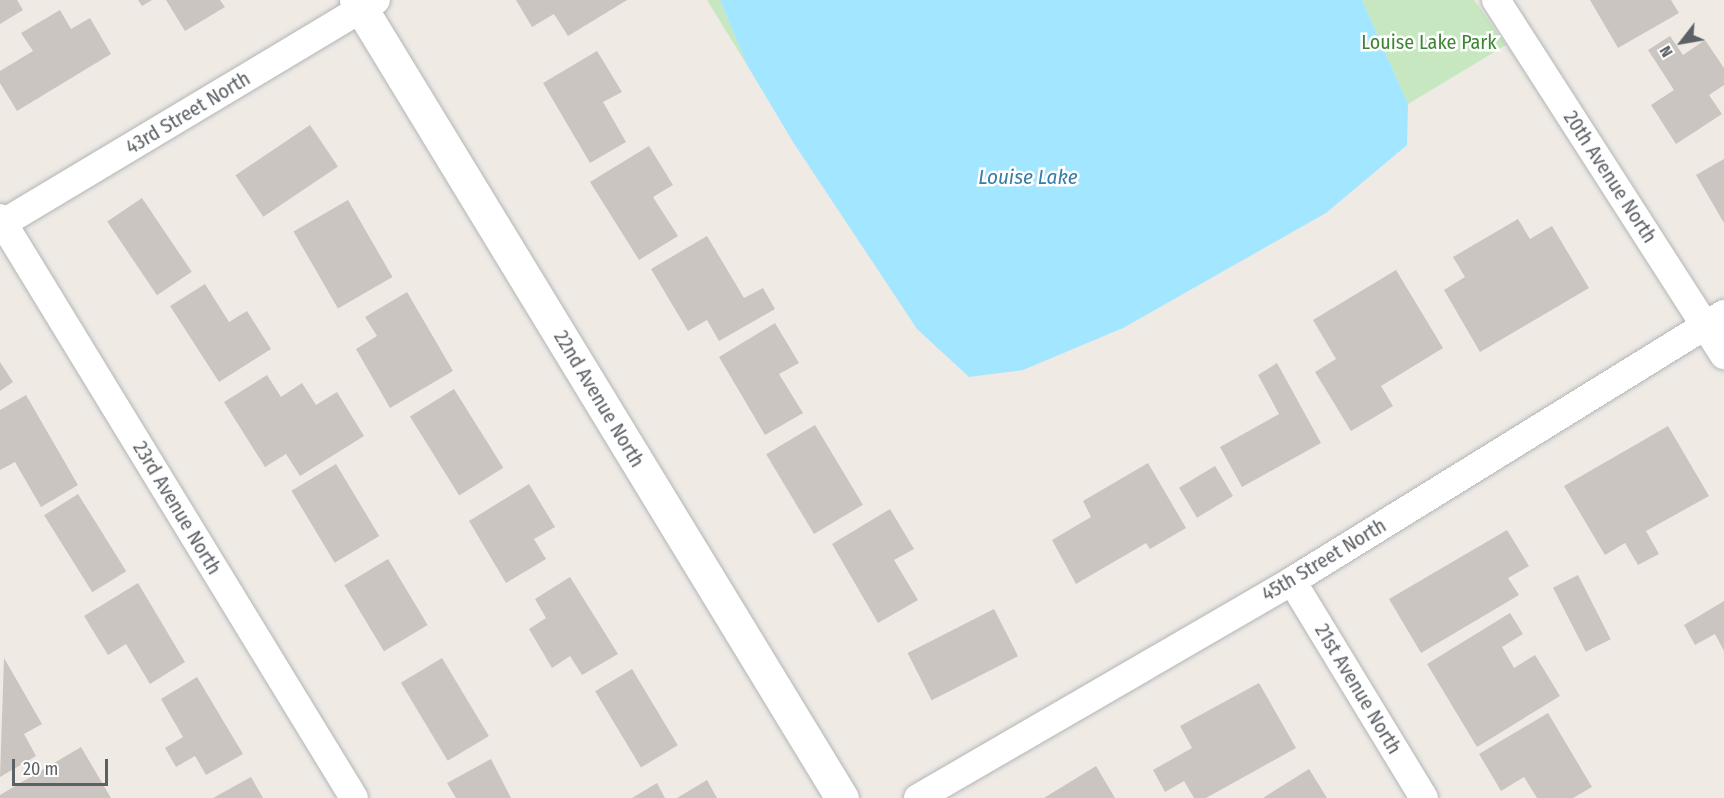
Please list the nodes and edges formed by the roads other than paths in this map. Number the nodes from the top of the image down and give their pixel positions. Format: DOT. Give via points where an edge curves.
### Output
graph roads {
  1 [pos="1496,0"];
  2 [pos="364,3"];
  3 [pos="1,222"];
  4 [pos="1715,319"];
  5 [pos="1724,355"];
  6 [pos="1292,581"];
  7 [pos="354,798"];
  8 [pos="842,798"];
  9 [pos="918,798"];
  10 [pos="1424,798"];
  1 -- 4 [label="street, 20th Avenue North"];
  2 -- 3 [label="street, 43rd Street North"];
  2 -- 8 [label="main road, 22nd Avenue North"];
  3 -- 7 [label="street, 23rd Avenue North"];
  4 -- 5 [label="street, 20th Avenue North"];
  4 -- 6 [label="street, 45th Street North"];
  6 -- 9 [label="street, 45th Street North"];
  6 -- 10 [label="street, 21st Avenue North"];
}
